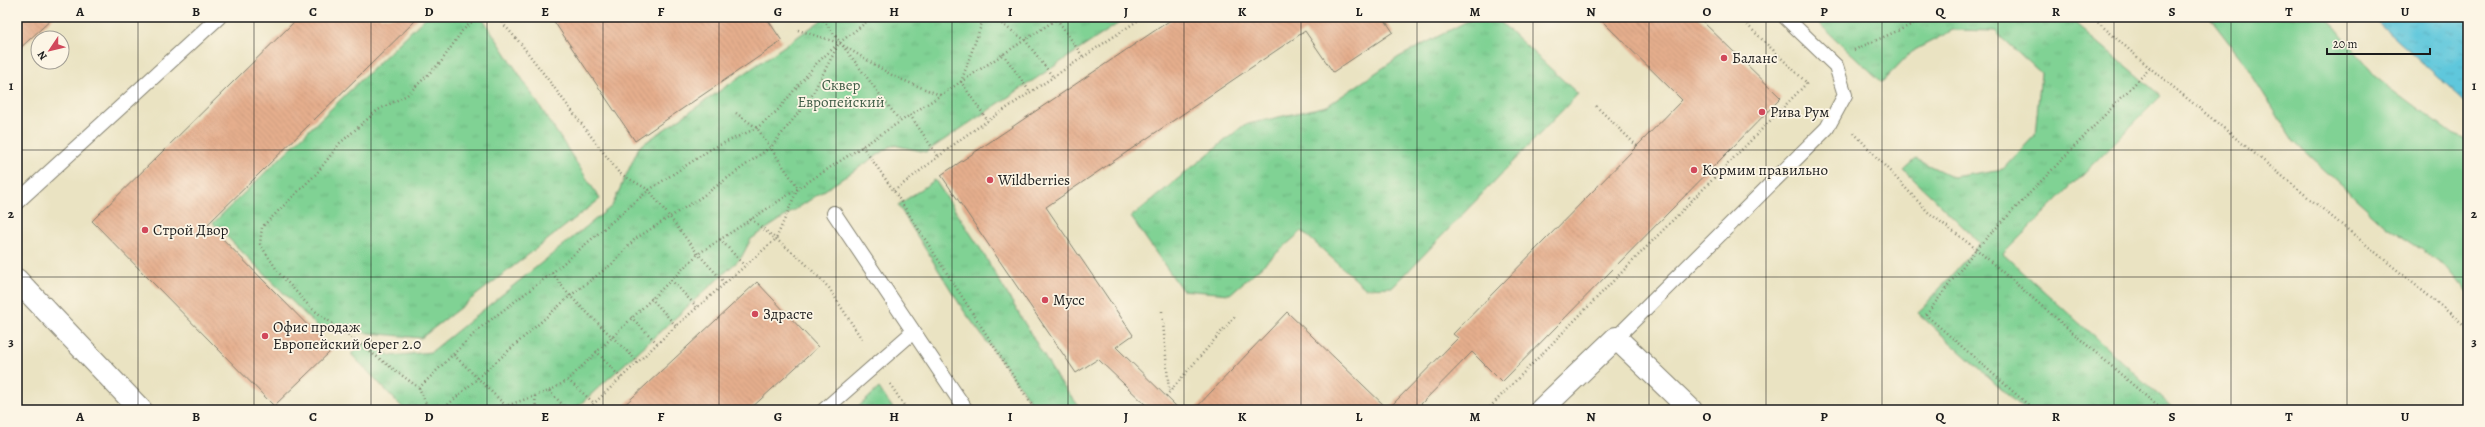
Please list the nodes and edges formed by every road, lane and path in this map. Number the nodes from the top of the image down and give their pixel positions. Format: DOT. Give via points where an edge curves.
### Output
graph roads {
  1 [pos="219,17"];
  2 [pos="821,17"];
  3 [pos="873,17"];
  4 [pos="984,17"];
  5 [pos="992,17"];
  6 [pos="1060,17"];
  7 [pos="1136,17"];
  8 [pos="1143,17"];
  9 [pos="1739,17"];
  10 [pos="1785,17"];
  11 [pos="1929,17"];
  12 [pos="2092,17"];
  13 [pos="1057,19"];
  14 [pos="1138,20"];
  15 [pos="798,30"];
  16 [pos="1025,40"];
  17 [pos="839,43"];
  18 [pos="1852,51"];
  19 [pos="1003,54"];
  20 [pos="1083,57"];
  21 [pos="2150,68"];
  22 [pos="1053,77"];
  23 [pos="961,82"];
  24 [pos="1030,92"];
  25 [pos="941,95"];
  26 [pos="1596,106"];
  27 [pos="736,113"];
  28 [pos="910,115"];
  29 [pos="988,120"];
  30 [pos="900,121"];
  31 [pos="757,128"];
  32 [pos="1851,130"];
  33 [pos="772,146"];
  34 [pos="862,146"];
  35 [pos="1637,146"];
  36 [pos="938,156"];
  37 [pos="798,188"];
  38 [pos="650,190"];
  39 [pos="894,191"];
  40 [pos="1686,194"];
  41 [pos="1692,200"];
  42 [pos="17,202"];
  43 [pos="834,213"];
  44 [pos="669,217"];
  45 [pos="751,219"];
  46 [pos="720,239"];
  47 [pos="776,239"];
  48 [pos="1976,249"];
  49 [pos="698,254"];
  50 [pos="744,265"];
  51 [pos="552,273"];
  52 [pos="17,280"];
  53 [pos="671,280"];
  54 [pos="724,283"];
  55 [pos="570,296"];
  56 [pos="651,298"];
  57 [pos="697,307"];
  58 [pos="1162,311"];
  59 [pos="1235,316"];
  60 [pos="631,317"];
  61 [pos="676,326"];
  62 [pos="2468,328"];
  63 [pos="912,332"];
  64 [pos="612,336"];
  65 [pos="1616,338"];
  66 [pos="657,343"];
  67 [pos="596,351"];
  68 [pos="454,355"];
  69 [pos="638,362"];
  70 [pos="877,364"];
  71 [pos="621,378"];
  72 [pos="478,380"];
  73 [pos="568,380"];
  74 [pos="419,388"];
  75 [pos="549,391"];
  76 [pos="1169,392"];
  77 [pos="535,396"];
  78 [pos="1166,396"];
  79 [pos="594,404"];
  80 [pos="506,406"];
  81 [pos="141,410"];
  82 [pos="429,410"];
  83 [pos="442,410"];
  84 [pos="502,410"];
  85 [pos="536,410"];
  86 [pos="568,410"];
  87 [pos="587,410"];
  88 [pos="824,410"];
  89 [pos="907,410"];
  90 [pos="966,410"];
  91 [pos="1035,410"];
  92 [pos="1487,410"];
  93 [pos="1541,410"];
  94 [pos="1691,410"];
  95 [pos="2034,410"];
  96 [pos="2162,410"];
  1 -- 42 [label="lane"];
  2 -- 17 [label="path"];
  3 -- 17 [label="path"];
  4 -- 23 [label="path"];
  5 -- 16 [label="path"];
  6 -- 13 [label="path"];
  7 -- 14 [label="path"];
  8 -- 14 [label="path"];
  9 -- 41 [label="path" via="1807,83"];
  10 -- 65 [label="lane" via="1836,66 1846,95 1827,128"];
  11 -- 18 [label="path"];
  12 -- 21 [label="path"];
  13 -- 16 [label="path"];
  13 -- 20 [label="path"];
  14 -- 20 [label="path"];
  15 -- 17 [label="path"];
  16 -- 19 [label="path"];
  16 -- 22 [label="path"];
  17 -- 25 [label="path" via="895,77"];
  17 -- 30 [label="path"];
  17 -- 31 [label="path" via="816,64 777,111"];
  17 -- 33 [label="path" via="812,97"];
  19 -- 23 [label="path"];
  19 -- 24 [label="path"];
  20 -- 22 [label="path"];
  21 -- 48 [label="path"];
  21 -- 62 [label="path"];
  22 -- 24 [label="path"];
  23 -- 25 [label="path"];
  23 -- 29 [label="path"];
  24 -- 29 [label="path"];
  25 -- 28 [label="path"];
  26 -- 35 [label="path"];
  27 -- 31 [label="path"];
  28 -- 30 [label="path"];
  28 -- 36 [label="path"];
  29 -- 36 [label="path"];
  30 -- 34 [label="path"];
  31 -- 33 [label="path"];
  31 -- 38 [label="path" via="711,149"];
  32 -- 48 [label="path" via="1928,212"];
  33 -- 37 [label="path"];
  33 -- 44 [label="path"];
  34 -- 37 [label="path"];
  34 -- 39 [label="path"];
  36 -- 39 [label="path"];
  37 -- 45 [label="path"];
  37 -- 47 [label="path"];
  38 -- 44 [label="path"];
  38 -- 51 [label="path"];
  38 -- 74 [label="path" via="619,173 521,44 497,18 475,19 462,31 441,62 408,95 378,110 340,143 317,173 262,227 260,244 279,273 311,308"];
  39 -- 91 [label="path"];
  40 -- 41 [label="path"];
  41 -- 92 [label="path"];
  43 -- 63 [label="lane"];
  44 -- 49 [label="path"];
  44 -- 55 [label="path" via="635,239 612,264"];
  45 -- 46 [label="path"];
  45 -- 47 [label="path"];
  46 -- 49 [label="path"];
  46 -- 50 [label="path"];
  47 -- 50 [label="path"];
  47 -- 70 [label="path" via="802,260 829,288"];
  48 -- 95 [label="path" via="1926,315"];
  48 -- 96 [label="path"];
  49 -- 53 [label="path"];
  49 -- 54 [label="path"];
  50 -- 54 [label="path"];
  51 -- 55 [label="path"];
  51 -- 68 [label="path" via="480,328"];
  52 -- 81 [label="street"];
  53 -- 56 [label="path"];
  53 -- 57 [label="path"];
  54 -- 57 [label="path"];
  55 -- 64 [label="path"];
  55 -- 72 [label="path"];
  56 -- 60 [label="path"];
  56 -- 61 [label="path"];
  57 -- 61 [label="path"];
  58 -- 76 [label="path"];
  59 -- 76 [label="path"];
  60 -- 64 [label="path"];
  60 -- 66 [label="path"];
  61 -- 66 [label="path"];
  63 -- 70 [label="lane"];
  63 -- 90 [label="lane"];
  64 -- 67 [label="path"];
  64 -- 69 [label="path"];
  65 -- 93 [label="street"];
  65 -- 94 [label="street"];
  66 -- 69 [label="path"];
  67 -- 71 [label="path"];
  67 -- 73 [label="path"];
  68 -- 72 [label="path"];
  68 -- 74 [label="path"];
  69 -- 71 [label="path"];
  70 -- 88 [label="lane"];
  70 -- 89 [label="path"];
  71 -- 79 [label="path"];
  72 -- 80 [label="path"];
  72 -- 83 [label="path"];
  73 -- 75 [label="path"];
  73 -- 79 [label="path"];
  74 -- 82 [label="path"];
  75 -- 77 [label="path"];
  75 -- 86 [label="path"];
  76 -- 78 [label="path"];
  77 -- 80 [label="path"];
  77 -- 85 [label="path"];
  79 -- 87 [label="path"];
  80 -- 84 [label="path"];
}
